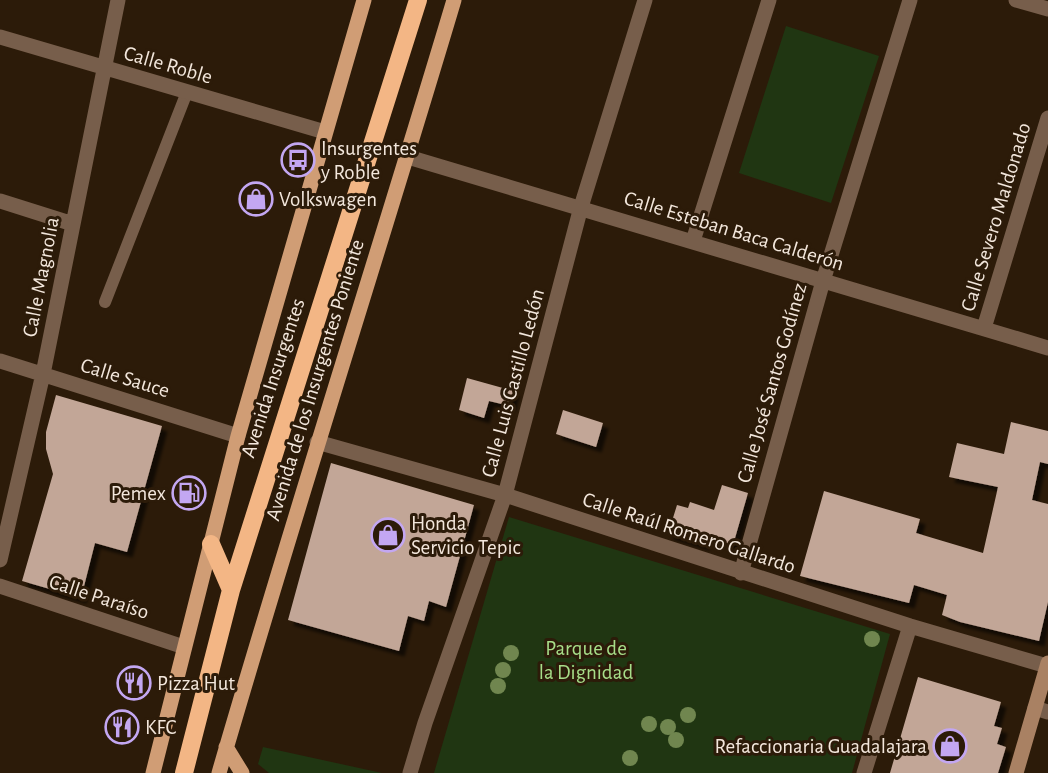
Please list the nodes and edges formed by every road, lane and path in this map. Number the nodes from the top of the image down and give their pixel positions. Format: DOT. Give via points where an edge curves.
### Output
graph roads {
  1 [pos="117,0"];
  2 [pos="364,0"];
  3 [pos="418,0"];
  4 [pos="454,0"];
  5 [pos="645,0"];
  6 [pos="769,0"];
  7 [pos="910,0"];
  8 [pos="1016,0"];
  9 [pos="1048,9"];
  10 [pos="0,38"];
  11 [pos="104,68"];
  12 [pos="187,92"];
  13 [pos="1048,118"];
  14 [pos="325,132"];
  15 [pos="408,157"];
  16 [pos="0,201"];
  17 [pos="581,207"];
  18 [pos="73,224"];
  19 [pos="693,241"];
  20 [pos="822,280"];
  21 [pos="105,302"];
  22 [pos="984,328"];
  23 [pos="1048,348"];
  24 [pos="0,362"];
  25 [pos="43,374"];
  26 [pos="238,436"];
  27 [pos="317,442"];
  28 [pos="504,495"];
  29 [pos="211,544"];
  30 [pos="0,560"];
  31 [pos="741,573"];
  32 [pos="0,586"];
  33 [pos="231,590"];
  34 [pos="910,626"];
  35 [pos="184,647"];
  36 [pos="1048,664"];
  37 [pos="1041,710"];
  38 [pos="226,747"];
  39 [pos="153,773"];
  40 [pos="184,773"];
  41 [pos="219,773"];
  42 [pos="242,773"];
  43 [pos="410,773"];
  44 [pos="864,773"];
  45 [pos="1016,773"];
  1 -- 11 [label="street, Calle Magnolia"];
  2 -- 14 [label="main road"];
  3 -- 33 [label="highway, Avenida Insurgentes"];
  4 -- 15 [label="main road, Avenida de los Insurgentes Poniente"];
  5 -- 17 [label="street, Calle Luis Castillo Ledón"];
  6 -- 19 [label="street"];
  7 -- 20 [label="street, Calle José Santos Godínez"];
  8 -- 9 [label="street"];
  10 -- 11 [label="street, Calle Roble"];
  11 -- 12 [label="street, Calle Roble"];
  11 -- 18 [label="street, Calle Magnolia"];
  12 -- 14 [label="street, Calle Roble"];
  12 -- 21 [label="lane"];
  13 -- 22 [label="street, Calle Severo Maldonado"];
  14 -- 26 [label="main road"];
  15 -- 17 [label="street, Calle Esteban Baca Calderón"];
  15 -- 27 [label="main road, Avenida de los Insurgentes Poniente"];
  16 -- 18 [label="street"];
  17 -- 19 [label="street, Calle Esteban Baca Calderón"];
  17 -- 28 [label="street, Calle Luis Castillo Ledón"];
  18 -- 25 [label="street, Calle Magnolia"];
  19 -- 20 [label="street, Calle Esteban Baca Calderón"];
  20 -- 22 [label="street, Calle Esteban Baca Calderón"];
  20 -- 31 [label="street, Calle José Santos Godínez"];
  22 -- 23 [label="street, Calle Esteban Baca Calderón"];
  24 -- 25 [label="street, Calle Sauce"];
  25 -- 26 [label="street, Calle Sauce"];
  25 -- 30 [label="street, Calle Magnolia"];
  26 -- 29 [label="main road"];
  27 -- 28 [label="street, Calle Raúl Romero Gallardo"];
  27 -- 38 [label="main road, Avenida de los Insurgentes Poniente"];
  28 -- 31 [label="street, Calle Raúl Romero Gallardo"];
  28 -- 43 [label="street, Calle Luis Castillo Ledón"];
  29 -- 33 [label="highway"];
  29 -- 35 [label="main road"];
  31 -- 34 [label="street, Calle Raúl Romero Gallardo"];
  32 -- 35 [label="street, Calle Paraíso"];
  33 -- 40 [label="highway, Avenida Insurgentes"];
  34 -- 36 [label="street, Calle Raúl Romero Gallardo"];
  34 -- 44 [label="street"];
  35 -- 39 [label="main road"];
  36 -- 37 [label="street"];
  37 -- 45 [label="street"];
  38 -- 41 [label="main road, Avenida de los Insurgentes Poniente"];
  38 -- 42 [label="main road"];
}
